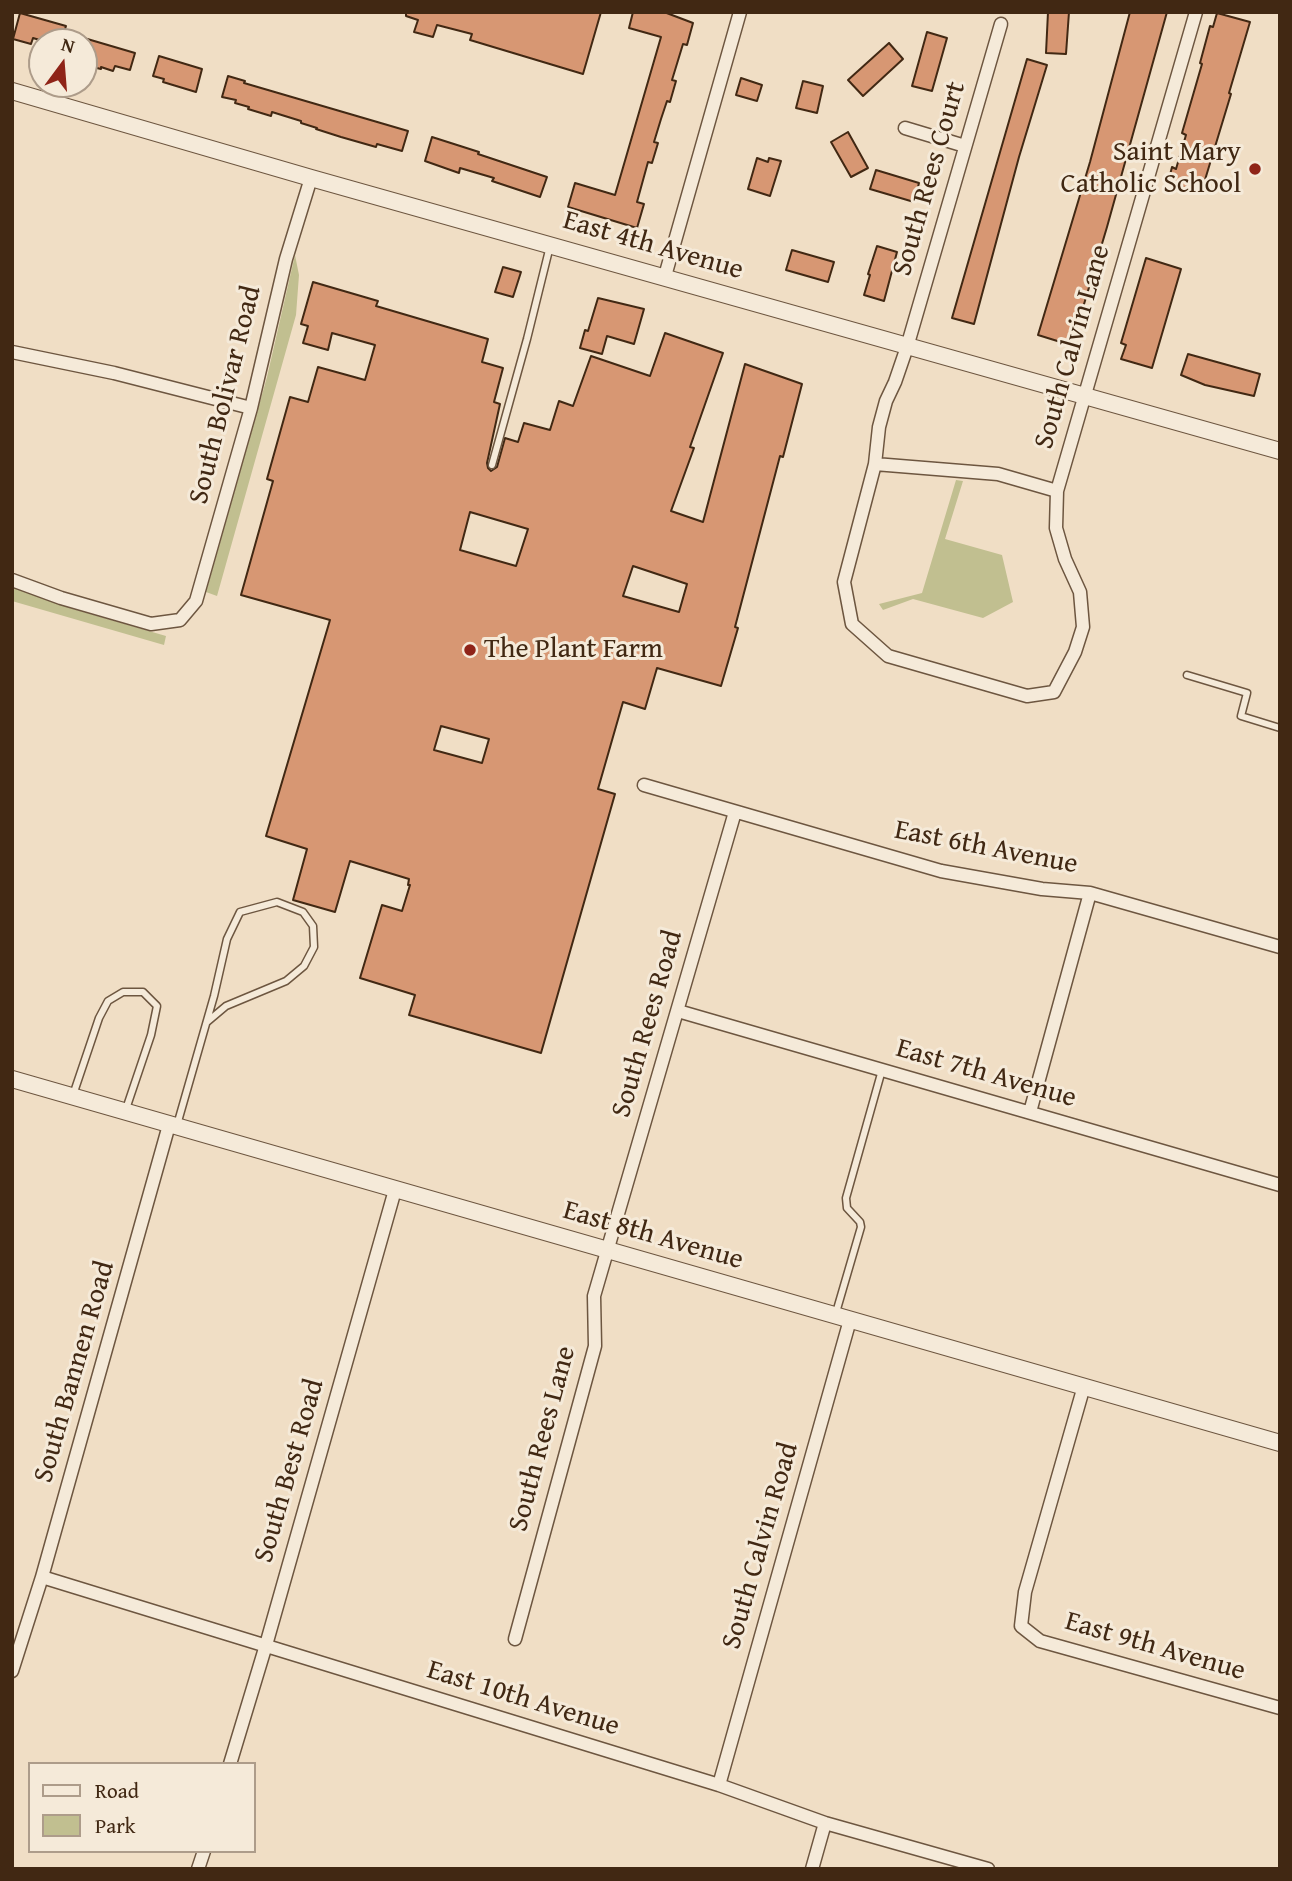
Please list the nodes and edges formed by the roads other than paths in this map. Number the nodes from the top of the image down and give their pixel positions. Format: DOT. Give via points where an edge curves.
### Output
graph roads {
  1 [pos="740,12"];
  2 [pos="1196,12"];
  3 [pos="1001,24"];
  4 [pos="12,90"];
  5 [pos="905,128"];
  6 [pos="965,146"];
  7 [pos="311,178"];
  8 [pos="550,244"];
  9 [pos="665,276"];
  10 [pos="907,347"];
  11 [pos="12,352"];
  12 [pos="1084,396"];
  13 [pos="251,408"];
  14 [pos="1280,451"];
  15 [pos="492,464"];
  16 [pos="875,464"];
  17 [pos="1057,491"];
  18 [pos="12,580"];
  19 [pos="1187,675"];
  20 [pos="1280,728"];
  21 [pos="643,785"];
  22 [pos="735,812"];
  23 [pos="1090,893"];
  24 [pos="1280,947"];
  25 [pos="678,1011"];
  26 [pos="207,1021"];
  27 [pos="882,1070"];
  28 [pos="12,1079"];
  29 [pos="73,1097"];
  30 [pos="125,1112"];
  31 [pos="1030,1112"];
  32 [pos="173,1126"];
  33 [pos="1280,1185"];
  34 [pos="395,1190"];
  35 [pos="608,1251"];
  36 [pos="843,1318"];
  37 [pos="1084,1386"];
  38 [pos="1280,1443"];
  39 [pos="42,1577"];
  40 [pos="515,1639"];
  41 [pos="266,1645"];
  42 [pos="12,1671"];
  43 [pos="1280,1707"];
  44 [pos="231,1762"];
  45 [pos="719,1785"];
  46 [pos="825,1823"];
  47 [pos="812,1869"];
  48 [pos="988,1869"];
  1 -- 9 [label="street"];
  2 -- 12 [label="street, South Calvin Lane"];
  3 -- 6 [label="street, South Rees Court"];
  4 -- 7 [label="street, East 4th Avenue"];
  5 -- 6 [label="street"];
  6 -- 10 [label="street, South Rees Court"];
  7 -- 8 [label="street, East 4th Avenue"];
  7 -- 13 [label="street, South Bolivar Road" via="286,259"];
  8 -- 9 [label="street, East 4th Avenue"];
  8 -- 15 [label="lane"];
  9 -- 10 [label="street, East 4th Avenue"];
  10 -- 12 [label="street, East 4th Avenue"];
  10 -- 16 [label="street, South Rees Court" via="878,427"];
  11 -- 13 [label="street"];
  12 -- 14 [label="street, East 4th Avenue"];
  12 -- 17 [label="street, South Calvin Lane"];
  13 -- 18 [label="street, South Bolivar Road" via="196,601 180,620 151,624"];
  16 -- 17 [label="street" via="998,474"];
  16 -- 17 [label="street, South Calvin Lane" via="844,582 852,624 888,656 1027,696 1054,692 1083,626 1080,592 1056,528"];
  19 -- 20 [label="lane" via="1247,693 1241,716"];
  21 -- 22 [label="street, East 6th Avenue"];
  22 -- 23 [label="street, East 6th Avenue" via="941,871"];
  22 -- 25 [label="street, South Rees Road"];
  23 -- 24 [label="street, East 6th Avenue"];
  23 -- 31 [label="street"];
  25 -- 27 [label="street, East 7th Avenue"];
  25 -- 35 [label="street, South Rees Road"];
  26 -- 26 [label="lane" via="227,939 240,912 277,902 303,912 313,926 314,947 304,965 286,981 226,1006"];
  26 -- 32 [label="lane"];
  27 -- 31 [label="street, East 7th Avenue"];
  27 -- 36 [label="lane" via="846,1198 847,1208 862,1227"];
  28 -- 29 [label="street, East 8th Avenue"];
  29 -- 30 [label="street, East 8th Avenue"];
  29 -- 30 [label="lane" via="108,1002 123,992 143,992 157,1006"];
  30 -- 32 [label="street, East 8th Avenue"];
  31 -- 33 [label="street, East 7th Avenue"];
  32 -- 34 [label="street, East 8th Avenue"];
  32 -- 39 [label="street, South Bannen Road"];
  34 -- 35 [label="street, East 8th Avenue"];
  34 -- 41 [label="street, South Best Road"];
  35 -- 36 [label="street, East 8th Avenue"];
  35 -- 40 [label="street, South Rees Lane" via="594,1296 595,1346"];
  36 -- 37 [label="street, East 8th Avenue"];
  36 -- 45 [label="street, South Calvin Road"];
  37 -- 38 [label="street, East 8th Avenue"];
  37 -- 43 [label="street, East 9th Avenue" via="1025,1592 1021,1626 1040,1641"];
  39 -- 41 [label="street, East 10th Avenue"];
  39 -- 42 [label="street, South Bannen Road"];
  41 -- 44 [label="street, South Best Road"];
  41 -- 45 [label="street, East 10th Avenue"];
  45 -- 46 [label="street, East 10th Avenue"];
  46 -- 47 [label="street"];
  46 -- 48 [label="street, East 10th Avenue"];
}
